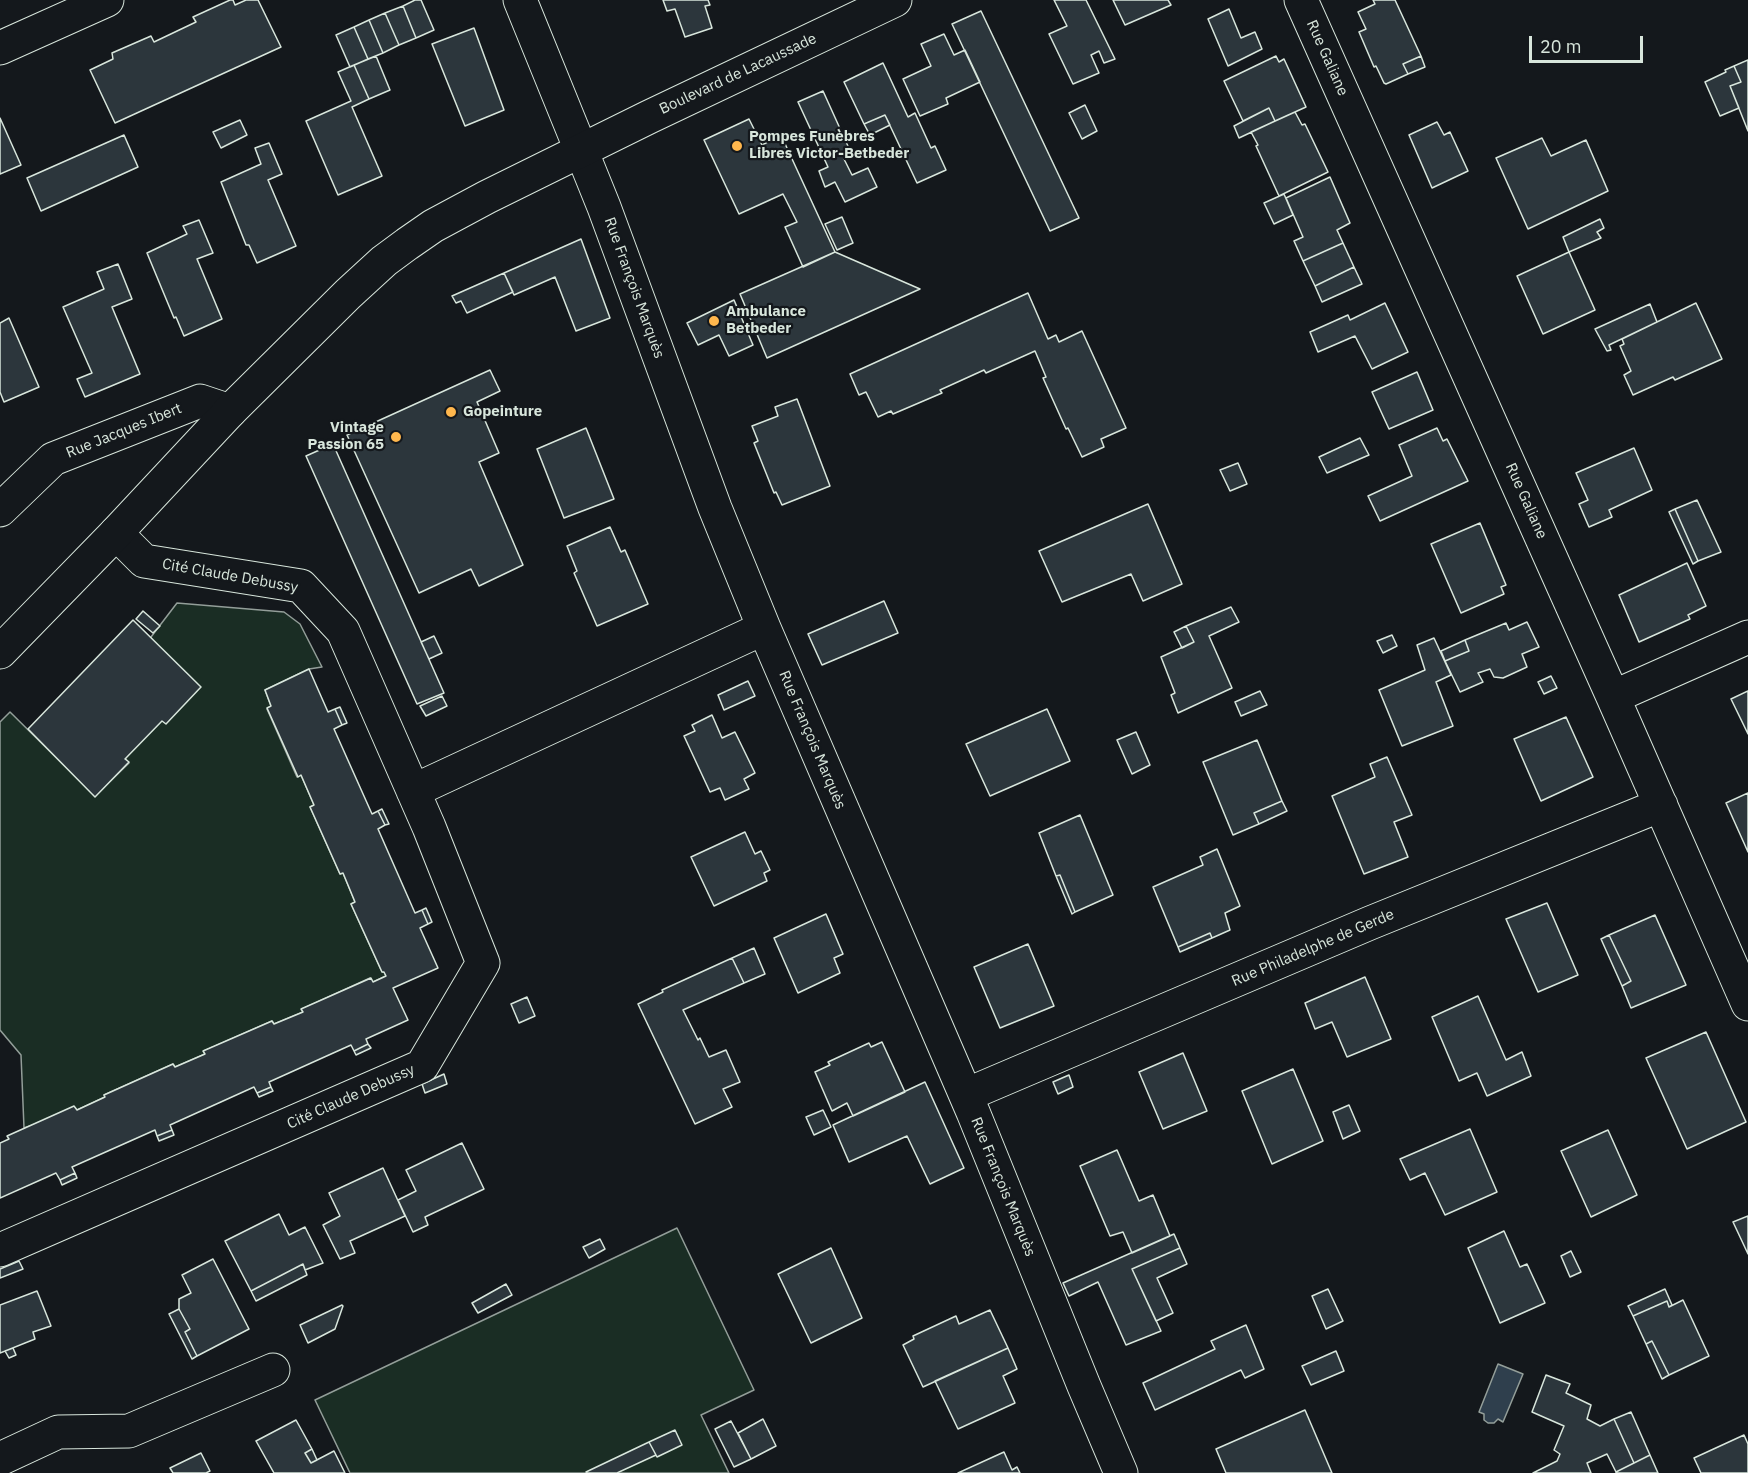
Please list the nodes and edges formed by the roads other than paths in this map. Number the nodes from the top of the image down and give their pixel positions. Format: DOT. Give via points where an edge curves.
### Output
graph roads {
  1 [pos="107,0"];
  2 [pos="520,0"];
  3 [pos="895,0"];
  4 [pos="1300,0"];
  5 [pos="0,48"];
  6 [pos="581,150"];
  7 [pos="230,411"];
  8 [pos="0,510"];
  9 [pos="116,533"];
  10 [pos="764,628"];
  11 [pos="1748,637"];
  12 [pos="0,652"];
  13 [pos="1613,697"];
  14 [pos="413,791"];
  15 [pos="1661,804"];
  16 [pos="1748,1004"];
  17 [pos="966,1095"];
  18 [pos="0,1250"];
  19 [pos="273,1370"];
  20 [pos="0,1459"];
  21 [pos="1121,1473"];
  1 -- 5 [label="street"];
  2 -- 6 [label="street, Rue François Marquès"];
  3 -- 6 [label="street, Boulevard de Lacaussade"];
  4 -- 13 [label="street, Rue Galiane"];
  6 -- 7 [label="street, Boulevard de Lacaussade" via="461,210 384,261"];
  6 -- 10 [label="street, Rue François Marquès"];
  7 -- 8 [label="street, Rue Jacques Ibert" via="201,401 53,459"];
  7 -- 9 [label="street, Boulevard de Lacaussade"];
  9 -- 12 [label="street, Boulevard de Lacaussade"];
  9 -- 14 [label="street, Cité Claude Debussy" via="144,561 301,586 343,632"];
  10 -- 14 [label="street"];
  10 -- 17 [label="street, Rue François Marquès"];
  11 -- 13 [label="street"];
  13 -- 15 [label="street, Rue Galiane"];
  14 -- 18 [label="street, Cité Claude Debussy" via="483,963 422,1066"];
  15 -- 16 [label="street, Rue Galiane"];
  15 -- 17 [label="street, Rue Philadelphe de Gerde"];
  17 -- 21 [label="street, Rue François Marquès"];
  19 -- 20 [label="street" via="129,1431 58,1432"];
}
